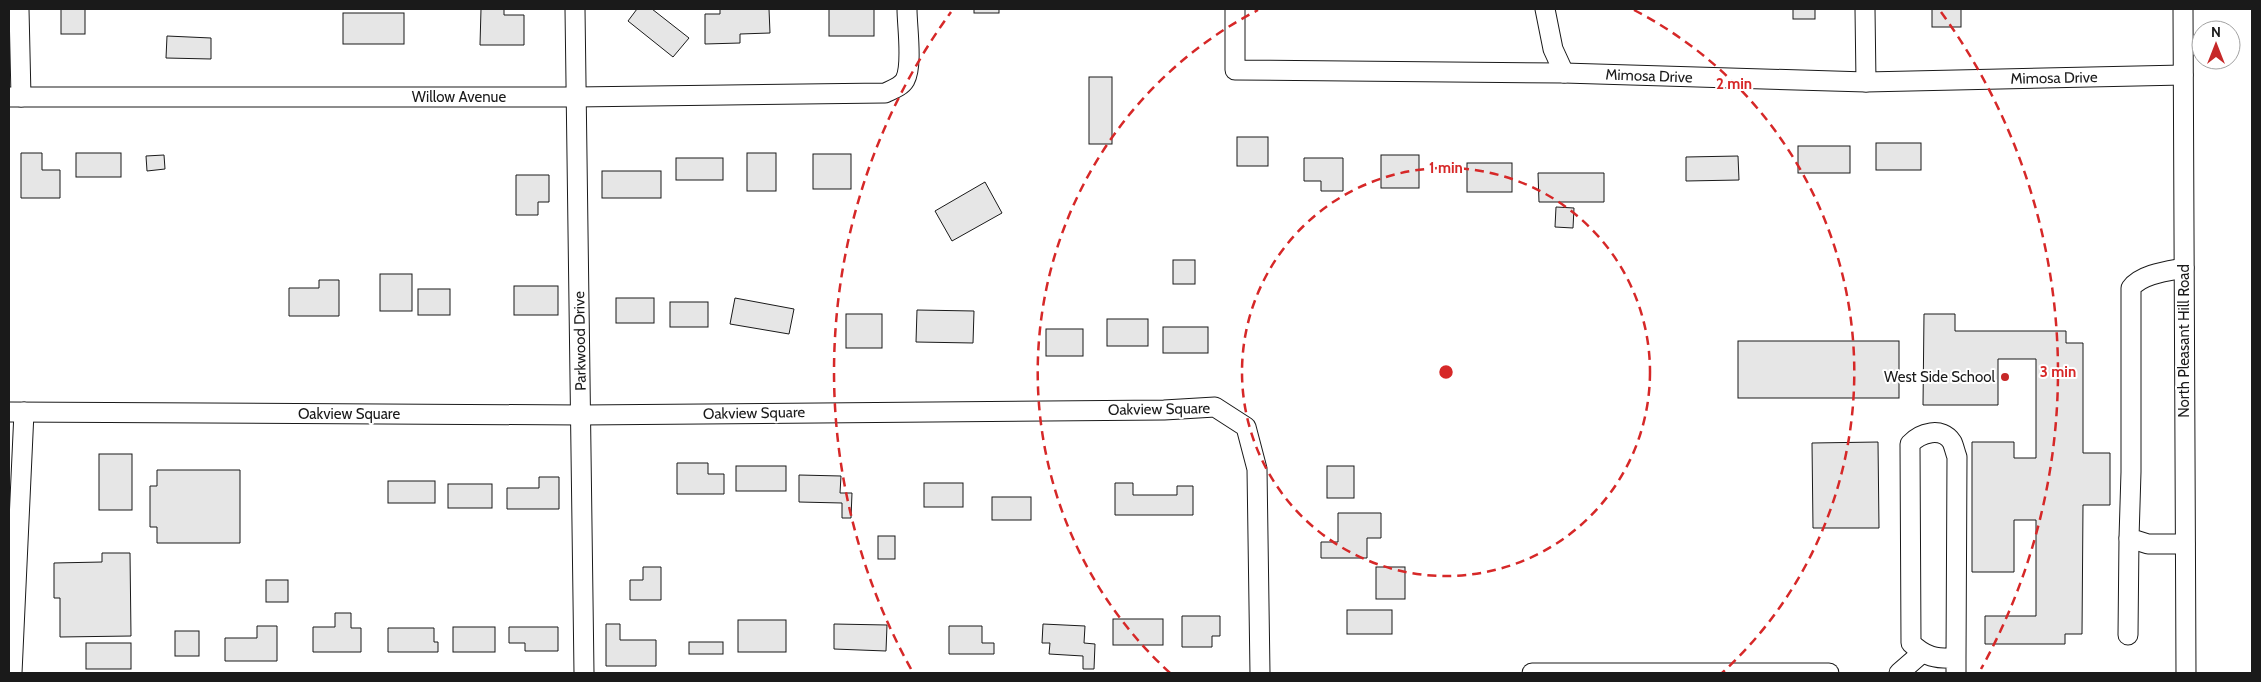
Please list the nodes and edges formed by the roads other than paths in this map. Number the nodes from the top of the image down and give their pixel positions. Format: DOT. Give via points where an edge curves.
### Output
graph roads {
  1 [pos="19,9"];
  2 [pos="575,9"];
  3 [pos="907,9"];
  4 [pos="1235,9"];
  5 [pos="1546,9"];
  6 [pos="1865,9"];
  7 [pos="2183,9"];
  8 [pos="1564,74"];
  9 [pos="2183,75"];
  10 [pos="1866,82"];
  11 [pos="15,97"];
  12 [pos="575,97"];
  13 [pos="2184,268"];
  14 [pos="16,412"];
  15 [pos="581,415"];
  16 [pos="2129,538"];
  17 [pos="2185,544"];
  18 [pos="2128,635"];
  19 [pos="1922,653"];
  20 [pos="1956,665"];
  21 [pos="12,673"];
  22 [pos="584,673"];
  23 [pos="1260,673"];
  24 [pos="1532,673"];
  25 [pos="1829,673"];
  26 [pos="1899,673"];
  27 [pos="2186,673"];
  1 -- 11 [label="street"];
  2 -- 12 [label="street, Parkwood Drive"];
  3 -- 12 [label="street, Willow Avenue" via="908,64 905,80 884,93"];
  4 -- 8 [label="street, Mimosa Drive" via="1235,70"];
  5 -- 8 [label="street" via="1553,48"];
  6 -- 10 [label="street"];
  7 -- 9 [label="street, North Pleasant Hill Road"];
  8 -- 10 [label="street, Mimosa Drive"];
  9 -- 10 [label="street, Mimosa Drive"];
  9 -- 13 [label="street, North Pleasant Hill Road"];
  11 -- 12 [label="street, Willow Avenue"];
  12 -- 15 [label="street, Parkwood Drive"];
  13 -- 16 [label="street" via="2157,274 2135,283 2131,288"];
  13 -- 17 [label="street, North Pleasant Hill Road"];
  14 -- 15 [label="street, Oakview Square"];
  14 -- 21 [label="street"];
  15 -- 22 [label="street, Parkwood Drive"];
  15 -- 23 [label="street, Oakview Square" via="1216,407 1246,427 1257,469"];
  16 -- 17 [label="street" via="2148,544"];
  16 -- 18 [label="street"];
  17 -- 27 [label="street, North Pleasant Hill Road"];
  19 -- 20 [label="street"];
  19 -- 20 [label="street" via="1911,643 1910,444 1918,436 1931,432 1946,435 1952,442 1956,457"];
  19 -- 26 [label="street"];
  24 -- 25 [label="street"];
}
